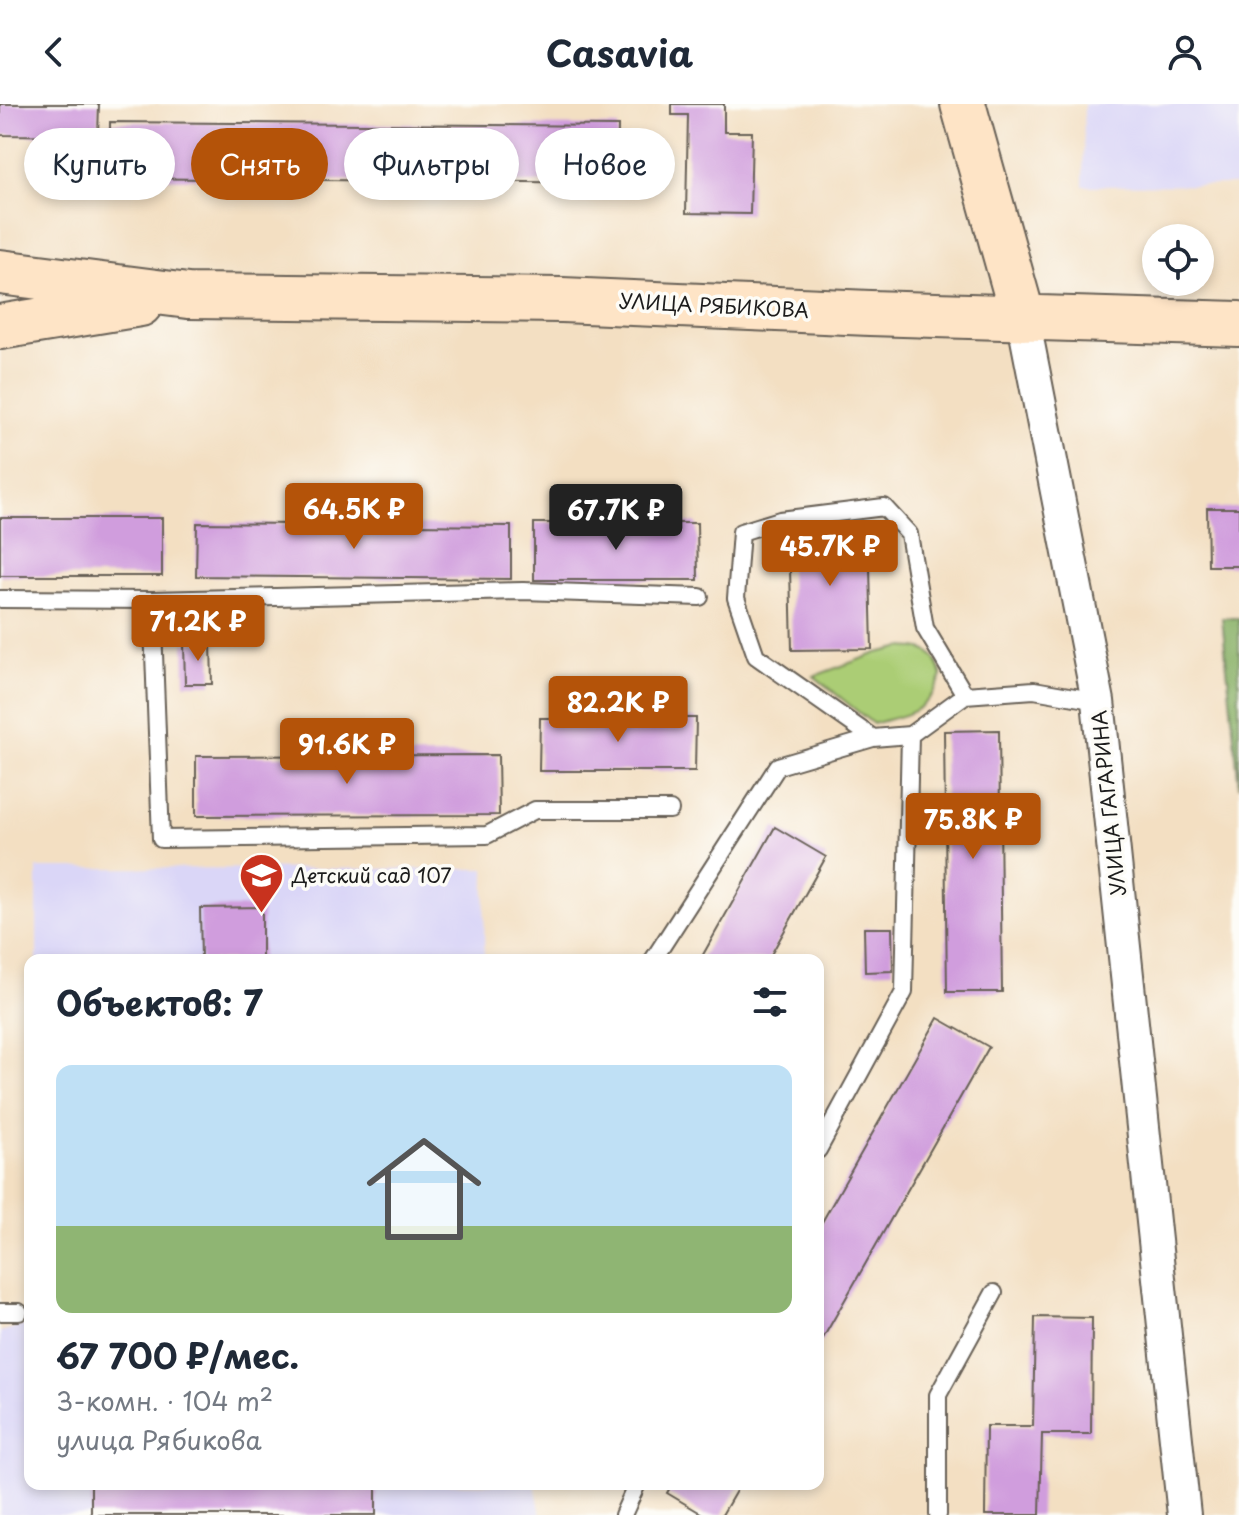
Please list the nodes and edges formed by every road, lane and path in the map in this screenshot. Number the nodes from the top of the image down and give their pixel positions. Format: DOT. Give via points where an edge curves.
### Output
graph roads {
  1 [pos="963,104"];
  2 [pos="0,272"];
  3 [pos="188,296"];
  4 [pos="1023,318"];
  5 [pos="1239,324"];
  6 [pos="0,327"];
  7 [pos="700,597"];
  8 [pos="0,599"];
  9 [pos="152,600"];
  10 [pos="965,695"];
  11 [pos="1098,701"];
  12 [pos="910,735"];
  13 [pos="873,738"];
  14 [pos="670,810"];
  15 [pos="657,954"];
  16 [pos="824,1139"];
  17 [pos="994,1293"];
  18 [pos="0,1312"];
  19 [pos="19,1312"];
  20 [pos="634,1490"];
  21 [pos="623,1515"];
  22 [pos="938,1515"];
  23 [pos="1184,1515"];
  1 -- 4 [label="street, УЛИЦА ГАГАРИНА"];
  2 -- 3 [label="street, УЛИЦА РЯБИКОВА"];
  3 -- 4 [label="street, УЛИЦА РЯБИКОВА" via="562,300"];
  3 -- 6 [label="street, УЛИЦА РЯБИКОВА"];
  4 -- 5 [label="street, УЛИЦА РЯБИКОВА"];
  4 -- 11 [label="street, УЛИЦА ГАГАРИНА"];
  7 -- 9 [label="lane" via="523,591"];
  8 -- 9 [label="lane"];
  9 -- 14 [label="lane" via="161,839 487,835 535,810"];
  10 -- 11 [label="lane" via="1034,690"];
  10 -- 12 [label="lane"];
  10 -- 13 [label="lane" via="925,628 909,534 884,507 780,520 741,532 736,598 756,656"];
  11 -- 23 [label="street, УЛИЦА ГАГАРИНА"];
  12 -- 13 [label="lane"];
  12 -- 16 [label="lane" via="904,992"];
  13 -- 15 [label="lane" via="778,766"];
  17 -- 22 [label="lane" via="938,1395"];
  18 -- 19 [label="lane"];
  20 -- 21 [label="lane"];
}
